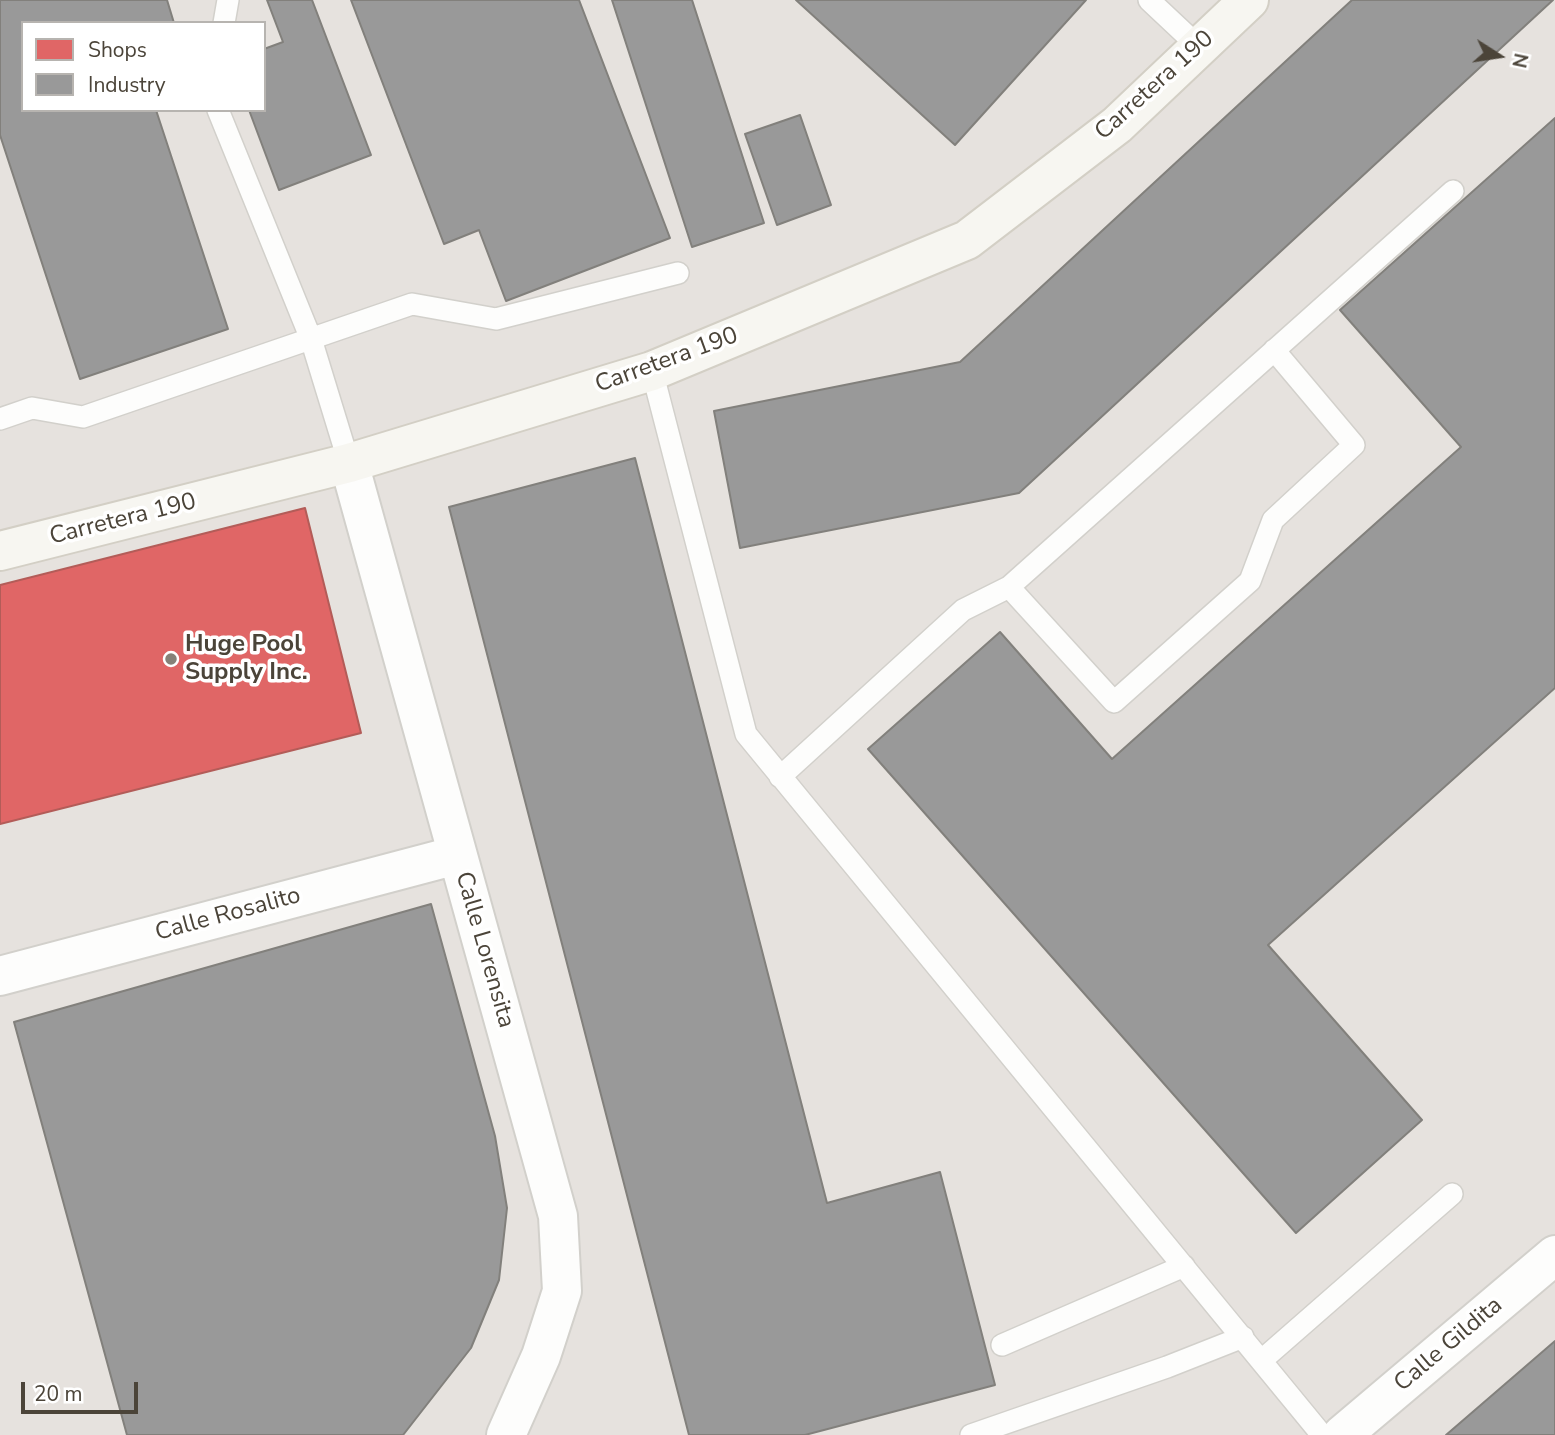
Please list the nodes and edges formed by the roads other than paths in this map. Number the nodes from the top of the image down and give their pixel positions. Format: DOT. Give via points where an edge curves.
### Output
graph roads {
  1 [pos="228,0"];
  2 [pos="1149,0"];
  3 [pos="1245,1"];
  4 [pos="224,21"];
  5 [pos="1199,47"];
  6 [pos="219,112"];
  7 [pos="1453,191"];
  8 [pos="678,273"];
  9 [pos="311,339"];
  10 [pos="1274,350"];
  11 [pos="652,371"];
  12 [pos="0,419"];
  13 [pos="349,463"];
  14 [pos="0,551"];
  15 [pos="1009,587"];
  16 [pos="780,777"];
  17 [pos="457,855"];
  18 [pos="0,976"];
  19 [pos="1452,1194"];
  20 [pos="1555,1255"];
  21 [pos="1184,1266"];
  22 [pos="1243,1337"];
  23 [pos="1002,1345"];
  24 [pos="1262,1360"];
  25 [pos="506,1435"];
  26 [pos="971,1435"];
  27 [pos="1322,1435"];
  28 [pos="1342,1435"];
  1 -- 4 [label="lane"];
  2 -- 5 [label="lane"];
  3 -- 5 [label="street, Carretera 190"];
  5 -- 11 [label="street, Carretera 190" via="1117,125 967,240"];
  6 -- 9 [label="lane"];
  7 -- 10 [label="lane"];
  8 -- 9 [label="lane" via="496,319 412,304"];
  9 -- 12 [label="lane" via="83,417 32,408"];
  9 -- 13 [label="lane"];
  10 -- 15 [label="lane"];
  10 -- 15 [label="lane" via="1354,445 1273,520 1250,582 1240,591 1114,702"];
  11 -- 13 [label="street, Carretera 190"];
  11 -- 16 [label="lane" via="746,734"];
  13 -- 14 [label="street, Carretera 190"];
  13 -- 17 [label="street, Calle Lorensita"];
  15 -- 16 [label="lane" via="963,610"];
  16 -- 21 [label="lane"];
  17 -- 18 [label="street, Calle Rosalito"];
  17 -- 25 [label="street, Calle Lorensita" via="558,1216 562,1291 541,1356"];
  19 -- 24 [label="lane"];
  20 -- 28 [label="street, Calle Gildita"];
  21 -- 22 [label="lane"];
  21 -- 23 [label="lane"];
  22 -- 24 [label="lane"];
  22 -- 26 [label="lane"];
  24 -- 27 [label="lane"];
}
